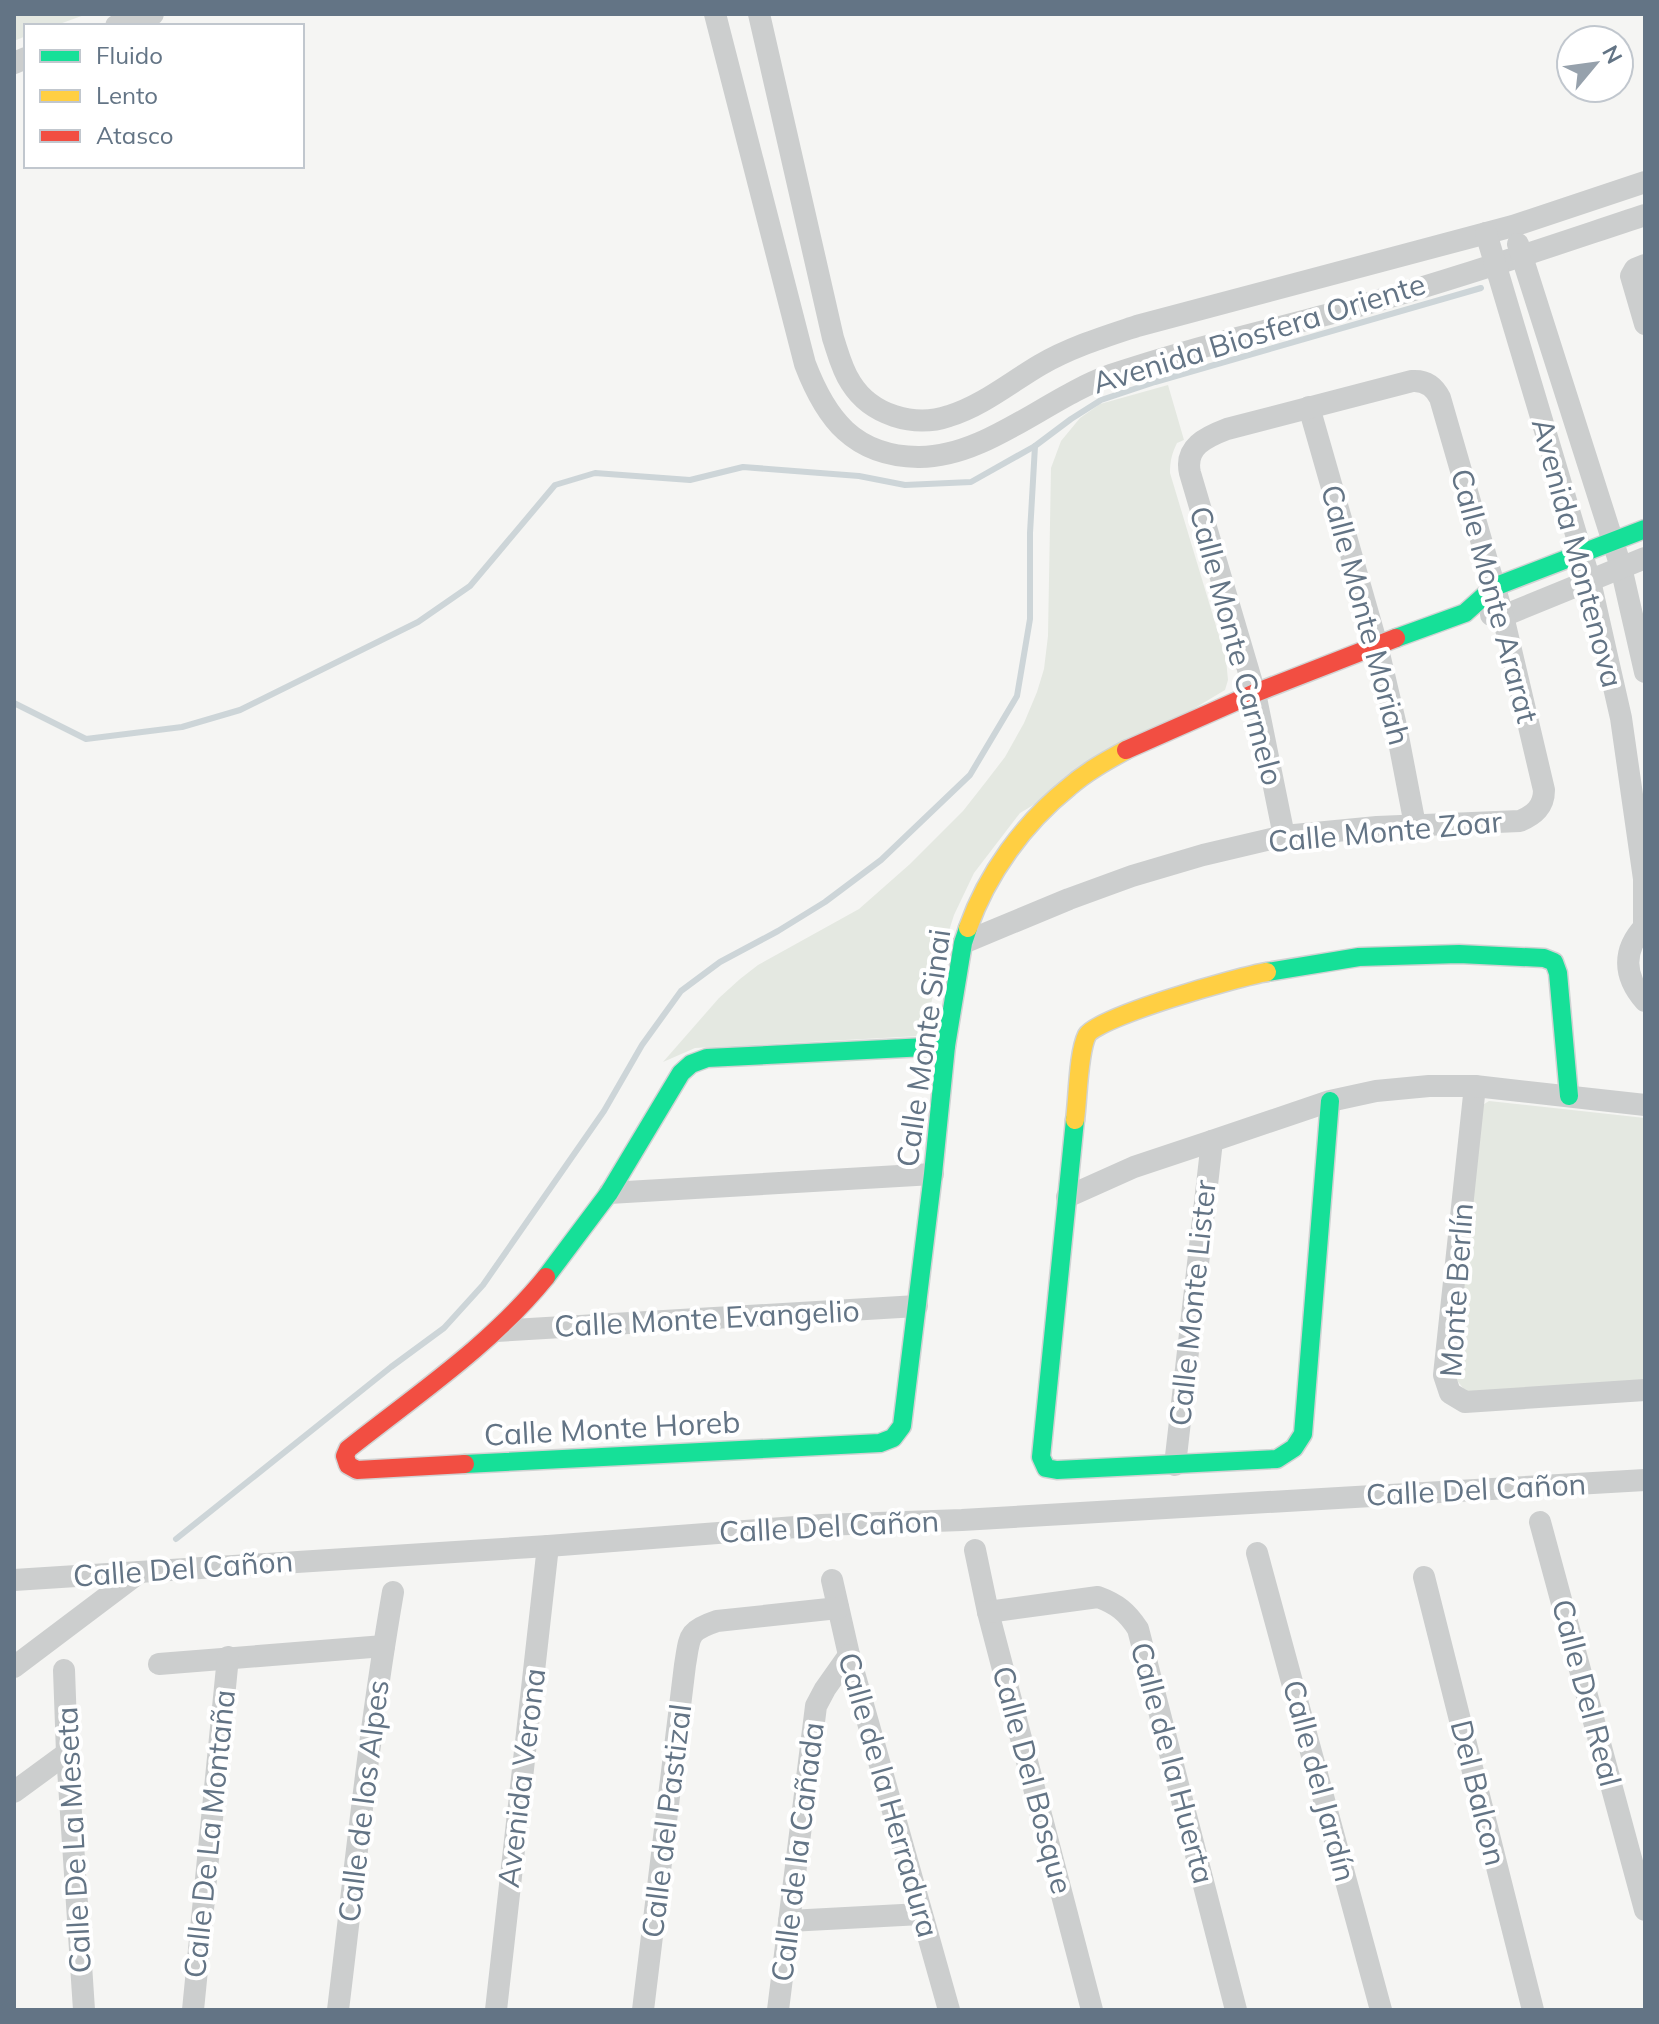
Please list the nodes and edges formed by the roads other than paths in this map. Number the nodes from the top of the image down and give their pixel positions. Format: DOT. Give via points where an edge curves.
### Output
graph roads {
  1 [pos="153,14"];
  2 [pos="715,14"];
  3 [pos="759,14"];
  4 [pos="122,24"];
  5 [pos="1645,182"];
  6 [pos="1645,215"];
  7 [pos="1513,226"];
  8 [pos="1486,233"];
  9 [pos="1522,256"];
  10 [pos="1495,263"];
  11 [pos="1642,266"];
  12 [pos="1645,324"];
  13 [pos="1309,407"];
  14 [pos="1645,529"];
  15 [pos="1613,541"];
  16 [pos="1581,553"];
  17 [pos="1645,558"];
  18 [pos="1621,567"];
  19 [pos="1590,581"];
  20 [pos="1494,587"];
  21 [pos="1465,613"];
  22 [pos="1503,616"];
  23 [pos="1377,645"];
  24 [pos="1645,672"];
  25 [pos="1255,693"];
  26 [pos="1534,813"];
  27 [pos="1415,825"];
  28 [pos="1284,836"];
  29 [pos="1645,926"];
  30 [pos="963,943"];
  31 [pos="1645,1002"];
  32 [pos="946,1046"];
  33 [pos="1475,1086"];
  34 [pos="1569,1096"];
  35 [pos="1330,1101"];
  36 [pos="1645,1105"];
  37 [pos="1212,1141"];
  38 [pos="933,1174"];
  39 [pos="609,1193"];
  40 [pos="1067,1197"];
  41 [pos="917,1306"];
  42 [pos="496,1331"];
  43 [pos="1645,1390"];
  44 [pos="887,1441"];
  45 [pos="1175,1465"];
  46 [pos="1645,1480"];
  47 [pos="1540,1522"];
  48 [pos="548,1546"];
  49 [pos="975,1550"];
  50 [pos="1257,1553"];
  51 [pos="140,1572"];
  52 [pos="1424,1577"];
  53 [pos="14,1580"];
  54 [pos="832,1580"];
  55 [pos="393,1592"];
  56 [pos="838,1608"];
  57 [pos="988,1612"];
  58 [pos="384,1646"];
  59 [pos="849,1655"];
  60 [pos="228,1657"];
  61 [pos="159,1664"];
  62 [pos="14,1667"];
  63 [pos="64,1670"];
  64 [pos="67,1753"];
  65 [pos="14,1792"];
  66 [pos="1645,1910"];
  67 [pos="921,1914"];
  68 [pos="789,1921"];
  69 [pos="84,2010"];
  70 [pos="193,2010"];
  71 [pos="338,2010"];
  72 [pos="496,2010"];
  73 [pos="643,2010"];
  74 [pos="778,2010"];
  75 [pos="949,2010"];
  76 [pos="1092,2010"];
  77 [pos="1236,2010"];
  78 [pos="1381,2010"];
  79 [pos="1533,2010"];
  1 -- 4 [label="street"];
  2 -- 10 [label="street, Avenida Biosfera Oriente" via="817,395 842,428 887,454 940,456 970,447 1105,377"];
  3 -- 8 [label="street, Avenida Biosfera Oriente" via="841,365 868,403 888,414 915,421 951,416 1093,340"];
  5 -- 7 [label="street, Avenida Biosfera Oriente"];
  6 -- 9 [label="street, Avenida Biosfera Oriente"];
  7 -- 8 [label="street, Avenida Biosfera Oriente"];
  7 -- 9 [label="street, Avenida Montenova"];
  8 -- 10 [label="street, Avenida Montenova"];
  9 -- 10 [label="street, Avenida Biosfera Oriente"];
  9 -- 15 [label="street, Avenida Montenova"];
  10 -- 16 [label="street, Avenida Montenova"];
  11 -- 12 [label="street" via="1631,276"];
  13 -- 20 [label="street, Calle Monte Ararat" via="1412,381 1426,382 1437,392"];
  13 -- 23 [label="street, Calle Monte Moriah"];
  13 -- 25 [label="street, Calle Monte Carmelo" via="1214,434 1189,456"];
  14 -- 15 [label="street"];
  15 -- 16 [label="street"];
  15 -- 18 [label="street, Avenida Montenova"];
  16 -- 19 [label="street, Avenida Montenova"];
  16 -- 20 [label="street"];
  17 -- 18 [label="street"];
  18 -- 19 [label="street"];
  18 -- 24 [label="street, Avenida Montenova"];
  19 -- 22 [label="street"];
  19 -- 29 [label="street, Avenida Montenova" via="1621,718 1644,879"];
  20 -- 21 [label="street"];
  20 -- 22 [label="street, Calle Monte Ararat"];
  21 -- 22 [label="street"];
  21 -- 23 [label="street, Calle Monte Sinai"];
  22 -- 26 [label="street, Calle Monte Ararat" via="1544,790"];
  23 -- 25 [label="street, Calle Monte Sinai"];
  23 -- 27 [label="street, Calle Monte Moriah"];
  25 -- 28 [label="street, Calle Monte Carmelo"];
  25 -- 30 [label="street, Calle Monte Sinai" via="1131,747 1067,788 995,871"];
  26 -- 27 [label="street, Calle Monte Zoar" via="1520,821"];
  27 -- 28 [label="street, Calle Monte Zoar"];
  28 -- 30 [label="street, Calle Monte Zoar" via="1132,876"];
  29 -- 31 [label="street" via="1635,937 1628,964"];
  30 -- 32 [label="street, Calle Monte Sinai"];
  32 -- 38 [label="street, Calle Monte Sinai"];
  32 -- 39 [label="street" via="707,1058 691,1064"];
  33 -- 34 [label="street"];
  33 -- 35 [label="street" via="1403,1088"];
  33 -- 43 [label="street, Monte Berlín" via="1444,1375 1450,1393 1465,1402"];
  34 -- 36 [label="street"];
  34 -- 40 [label="street" via="1558,973 1554,962 1544,958 1359,957 1259,973 1173,998 1089,1031 1083,1045"];
  35 -- 37 [label="street"];
  35 -- 45 [label="street" via="1303,1434 1277,1459"];
  37 -- 40 [label="street"];
  37 -- 45 [label="street, Calle Monte Lister"];
  38 -- 39 [label="street"];
  38 -- 41 [label="street, Calle Monte Sinai"];
  39 -- 42 [label="street" via="530,1296"];
  40 -- 45 [label="street" via="1041,1457 1046,1468 1057,1470"];
  41 -- 42 [label="street, Calle Monte Evangelio"];
  41 -- 44 [label="street, Calle Monte Sinai" via="902,1426"];
  42 -- 44 [label="street, Calle Monte Horeb" via="348,1449 349,1467"];
  46 -- 48 [label="street, Calle Del Cañon" via="822,1525"];
  47 -- 66 [label="street, Calle Del Real"];
  48 -- 51 [label="street, Calle Del Cañon"];
  48 -- 72 [label="street, Avenida Verona"];
  49 -- 57 [label="street, Calle Del Bosque"];
  50 -- 78 [label="street, Calle del Jardín"];
  51 -- 53 [label="street, Calle Del Cañon"];
  51 -- 62 [label="street"];
  52 -- 79 [label="street, Del Balcon"];
  54 -- 56 [label="street, Calle de la Herradura"];
  55 -- 58 [label="street, Calle de los Alpes"];
  56 -- 59 [label="street, Calle de la Herradura"];
  56 -- 73 [label="street, Calle del Pastizal" via="717,1621 693,1632"];
  57 -- 76 [label="street, Calle Del Bosque"];
  57 -- 77 [label="street, Calle de la Huerta" via="1098,1597 1128,1613 1138,1629"];
  58 -- 60 [label="street"];
  58 -- 71 [label="street, Calle de los Alpes"];
  59 -- 67 [label="street, Calle de la Herradura"];
  59 -- 68 [label="street, Calle de la Cañada" via="816,1706"];
  60 -- 61 [label="street"];
  60 -- 70 [label="street, Calle De La Montaña"];
  63 -- 64 [label="street, Calle De La Meseta"];
  64 -- 65 [label="street"];
  64 -- 69 [label="street, Calle De La Meseta"];
  67 -- 68 [label="street"];
  67 -- 75 [label="street, Calle de la Herradura"];
  68 -- 74 [label="street, Calle de la Cañada"];
}
